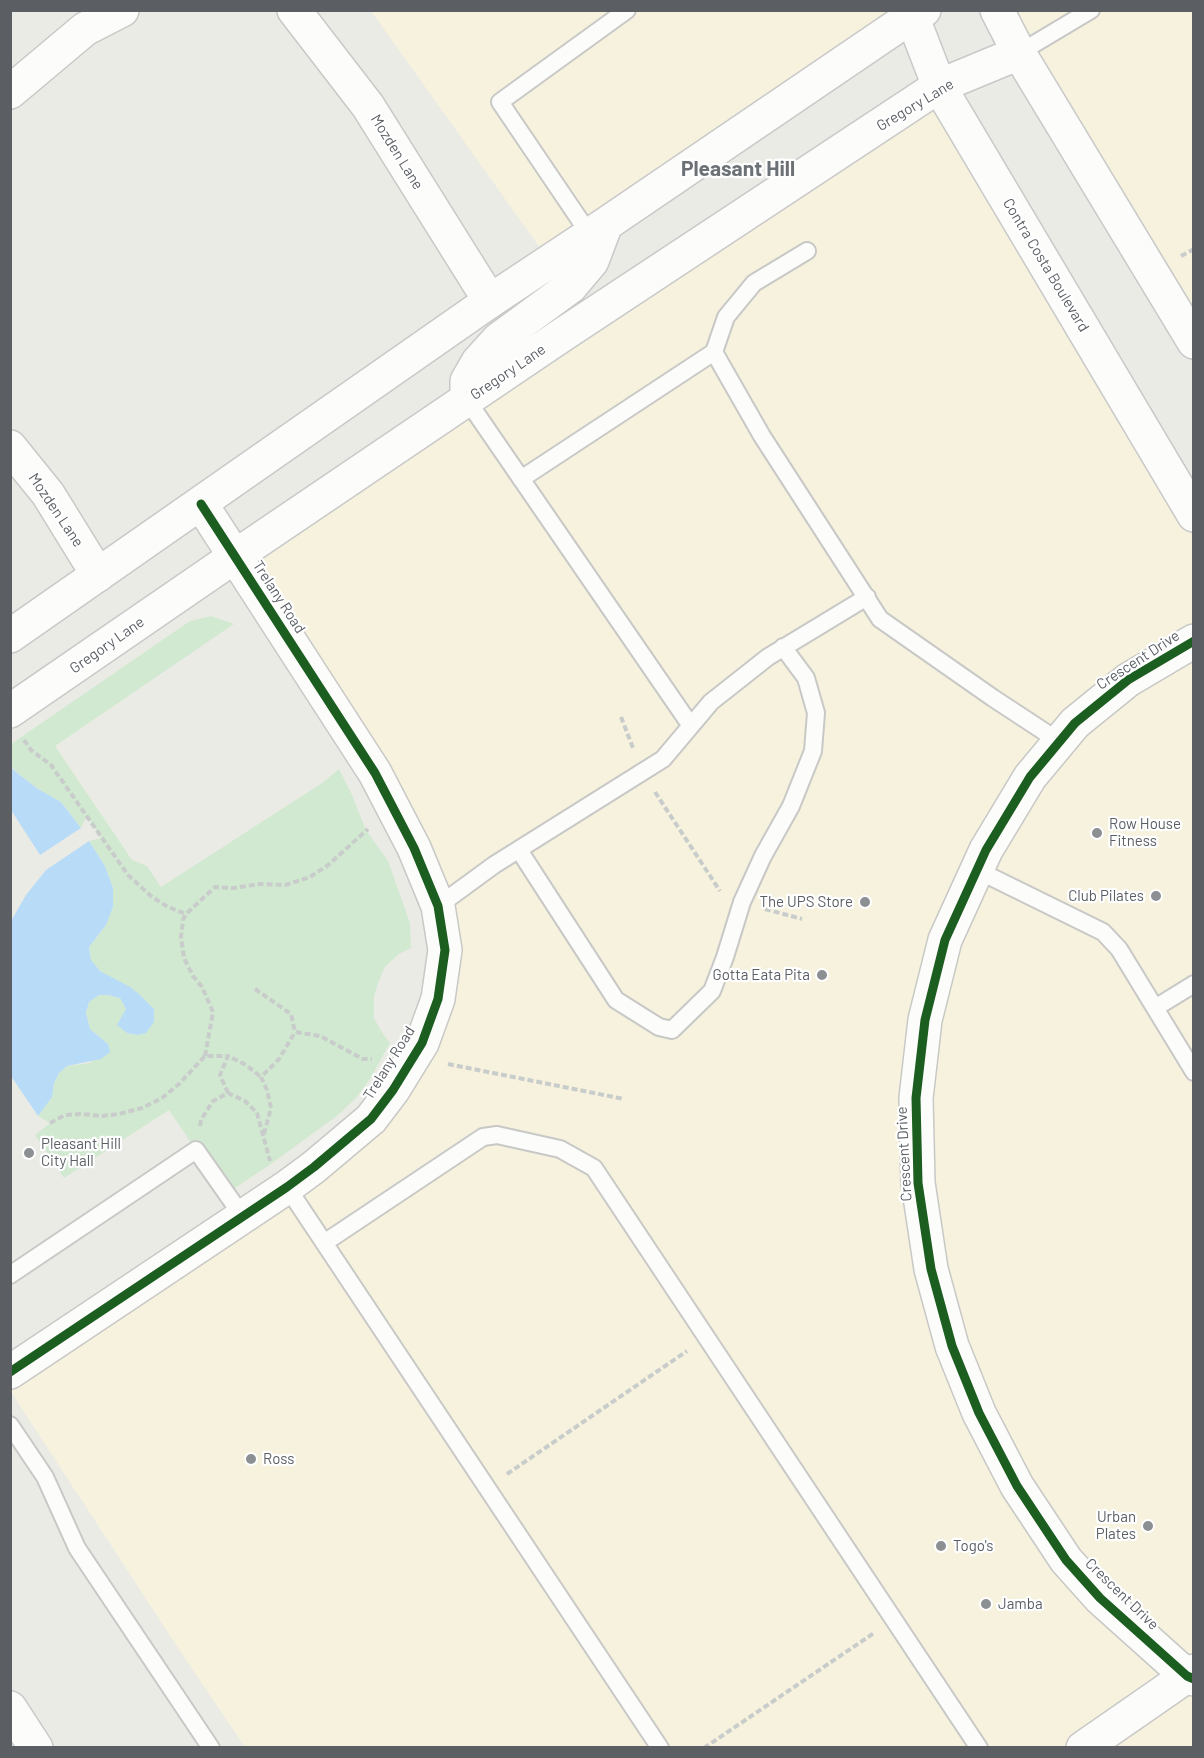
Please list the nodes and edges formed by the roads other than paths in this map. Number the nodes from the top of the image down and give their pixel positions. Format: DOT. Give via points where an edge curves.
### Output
graph roads {
  1 [pos="122,10"];
  2 [pos="294,10"];
  3 [pos="627,10"];
  4 [pos="997,10"];
  5 [pos="1091,10"];
  6 [pos="915,12"];
  7 [pos="1019,53"];
  8 [pos="939,86"];
  9 [pos="10,92"];
  10 [pos="598,230"];
  11 [pos="807,251"];
  12 [pos="490,302"];
  13 [pos="1194,342"];
  14 [pos="714,352"];
  15 [pos="466,400"];
  16 [pos="10,447"];
  17 [pos="521,479"];
  18 [pos="201,504"];
  19 [pos="1194,515"];
  20 [pos="234,557"];
  21 [pos="98,576"];
  22 [pos="867,597"];
  23 [pos="10,636"];
  24 [pos="1194,641"];
  25 [pos="783,647"];
  26 [pos="14,721"];
  27 [pos="691,726"];
  28 [pos="1060,742"];
  29 [pos="519,850"];
  30 [pos="977,870"];
  31 [pos="438,906"];
  32 [pos="1194,984"];
  33 [pos="1155,1008"];
  34 [pos="1194,1072"];
  35 [pos="287,1187"];
  36 [pos="243,1217"];
  37 [pos="324,1243"];
  38 [pos="10,1275"];
  39 [pos="10,1372"];
  40 [pos="10,1425"];
  41 [pos="1192,1675"];
  42 [pos="10,1708"];
  43 [pos="36,1748"];
  44 [pos="211,1748"];
  45 [pos="660,1748"];
  46 [pos="979,1748"];
  47 [pos="1083,1748"];
  1 -- 9 [label="main road" via="85,29"];
  2 -- 12 [label="main road, Mozden Lane" via="368,106"];
  3 -- 10 [label="lane" via="500,102"];
  4 -- 7 [label="main road"];
  5 -- 7 [label="lane"];
  6 -- 8 [label="main road, Contra Costa Boulevard"];
  6 -- 10 [label="main road"];
  7 -- 8 [label="main road, Gregory Lane"];
  7 -- 13 [label="main road"];
  8 -- 15 [label="main road, Gregory Lane"];
  8 -- 19 [label="main road, Contra Costa Boulevard"];
  10 -- 12 [label="main road"];
  10 -- 15 [label="main road" via="592,261 570,287 499,339 478,362 467,381"];
  11 -- 14 [label="lane" via="754,283 726,317"];
  12 -- 18 [label="main road"];
  14 -- 17 [label="lane"];
  14 -- 22 [label="lane" via="762,436"];
  15 -- 17 [label="lane"];
  15 -- 20 [label="main road, Gregory Lane"];
  16 -- 21 [label="main road, Mozden Lane" via="48,494"];
  17 -- 27 [label="lane"];
  18 -- 20 [label="main road, Trelany Road"];
  18 -- 21 [label="main road"];
  20 -- 26 [label="main road, Gregory Lane"];
  20 -- 31 [label="main road, Trelany Road" via="375,773 414,848"];
  21 -- 23 [label="main road"];
  22 -- 25 [label="lane"];
  22 -- 28 [label="lane" via="880,619"];
  24 -- 28 [label="main road, Crescent Drive" via="1128,680 1075,723"];
  25 -- 27 [label="lane" via="711,702"];
  25 -- 29 [label="lane" via="806,678 816,713 813,751 791,806 742,903 712,991 672,1030 659,1027 616,1000"];
  27 -- 29 [label="lane" via="663,759"];
  28 -- 30 [label="main road, Crescent Drive" via="1030,777"];
  29 -- 31 [label="lane"];
  30 -- 33 [label="lane" via="1103,932 1119,949"];
  30 -- 41 [label="main road, Crescent Drive" via="945,940 925,1020 916,1098 918,1183 931,1269 952,1346 979,1413 1017,1486 1066,1560 1100,1598"];
  31 -- 35 [label="main road, Trelany Road" via="445,950 438,999 422,1043 371,1119"];
  32 -- 33 [label="lane"];
  33 -- 34 [label="lane"];
  35 -- 36 [label="main road, Trelany Road"];
  35 -- 37 [label="lane"];
  36 -- 38 [label="lane" via="196,1150"];
  36 -- 39 [label="main road, Trelany Road"];
  37 -- 45 [label="lane"];
  37 -- 46 [label="lane" via="483,1137 497,1135 560,1149 594,1168"];
  40 -- 44 [label="lane" via="45,1477 77,1548"];
  41 -- 47 [label="main road"];
  42 -- 43 [label="main road"];
}
